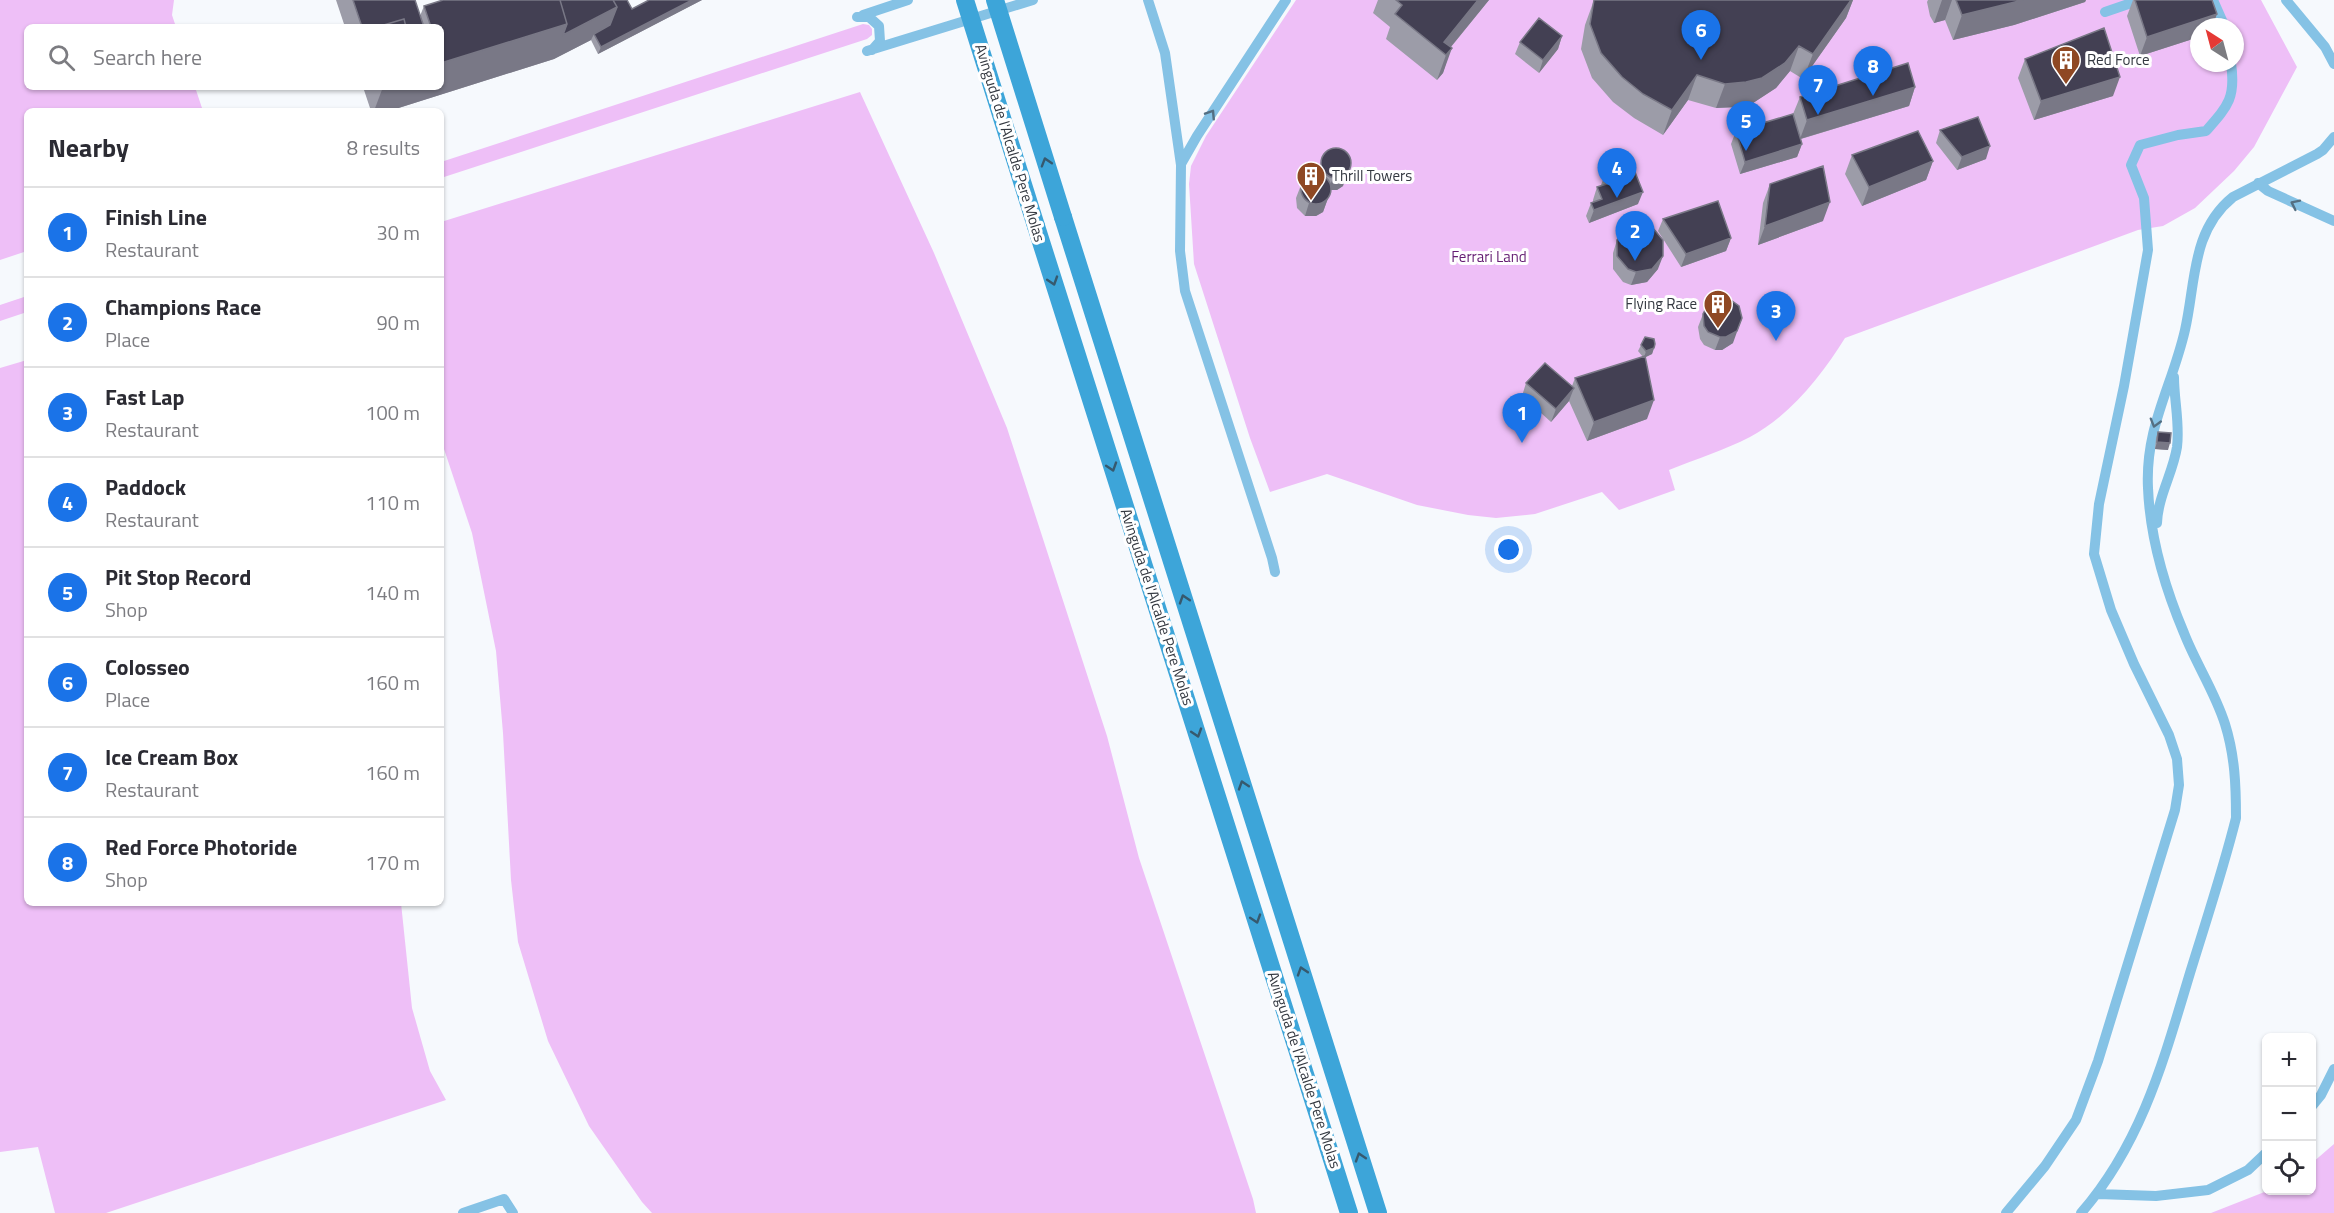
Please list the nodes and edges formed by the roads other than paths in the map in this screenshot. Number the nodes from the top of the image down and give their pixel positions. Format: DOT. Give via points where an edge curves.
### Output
graph roads {
  1 [pos="908,0"];
  2 [pos="965,0"];
  3 [pos="995,0"];
  4 [pos="1034,0"];
  5 [pos="1148,0"];
  6 [pos="1286,0"];
  7 [pos="2140,0"];
  8 [pos="2212,0"];
  9 [pos="2286,0"];
  10 [pos="2105,12"];
  11 [pos="2221,18"];
  12 [pos="2334,64"];
  13 [pos="2232,72"];
  14 [pos="2334,136"];
  15 [pos="1181,165"];
  16 [pos="2258,183"];
  17 [pos="2334,221"];
  18 [pos="2175,368"];
  19 [pos="2157,544"];
  20 [pos="1275,572"];
  21 [pos="2334,1070"];
  22 [pos="2316,1100"];
  23 [pos="2262,1157"];
  24 [pos="2098,1194"];
  25 [pos="463,1213"];
  26 [pos="513,1213"];
  27 [pos="1349,1213"];
  28 [pos="1378,1213"];
  29 [pos="2006,1213"];
  30 [pos="2081,1213"];
  1 -- 4 [label="lane" via="857,17 871,18 880,28 879,43 867,51"];
  2 -- 27 [label="street, Avinguda de l'Alcalde Pere Molas, one-way, bridge"];
  28 -- 3 [label="street, Avinguda de l'Alcalde Pere Molas, one-way, bridge"];
  5 -- 15 [label="lane" via="1165,53"];
  15 -- 6 [label="lane, one-way"];
  7 -- 10 [label="lane"];
  8 -- 11 [label="lane"];
  9 -- 12 [label="lane"];
  13 -- 29 [label="lane" via="2228,106 2206,131 2140,145 2131,165 2144,198 2148,250 2094,554 2111,610 2177,759 2179,785 2175,810 2098,1061 2076,1120 2045,1167"];
  14 -- 16 [label="lane" via="2317,154"];
  15 -- 20 [label="lane" via="1180,251 1185,291"];
  17 -- 16 [label="lane, one-way"];
  16 -- 18 [label="lane" via="2222,206 2207,228 2195,263"];
  18 -- 19 [label="lane" via="2177,446 2157,511"];
  18 -- 19 [label="lane, one-way" via="2149,446 2149,503"];
  19 -- 24 [label="lane" via="2171,601 2225,723 2237,781 2236,818 2145,1113"];
  21 -- 22 [label="lane"];
  23 -- 24 [label="lane" via="2248,1170 2208,1190 2156,1196"];
  24 -- 30 [label="lane"];
  25 -- 26 [label="lane" via="504,1199"];
}
